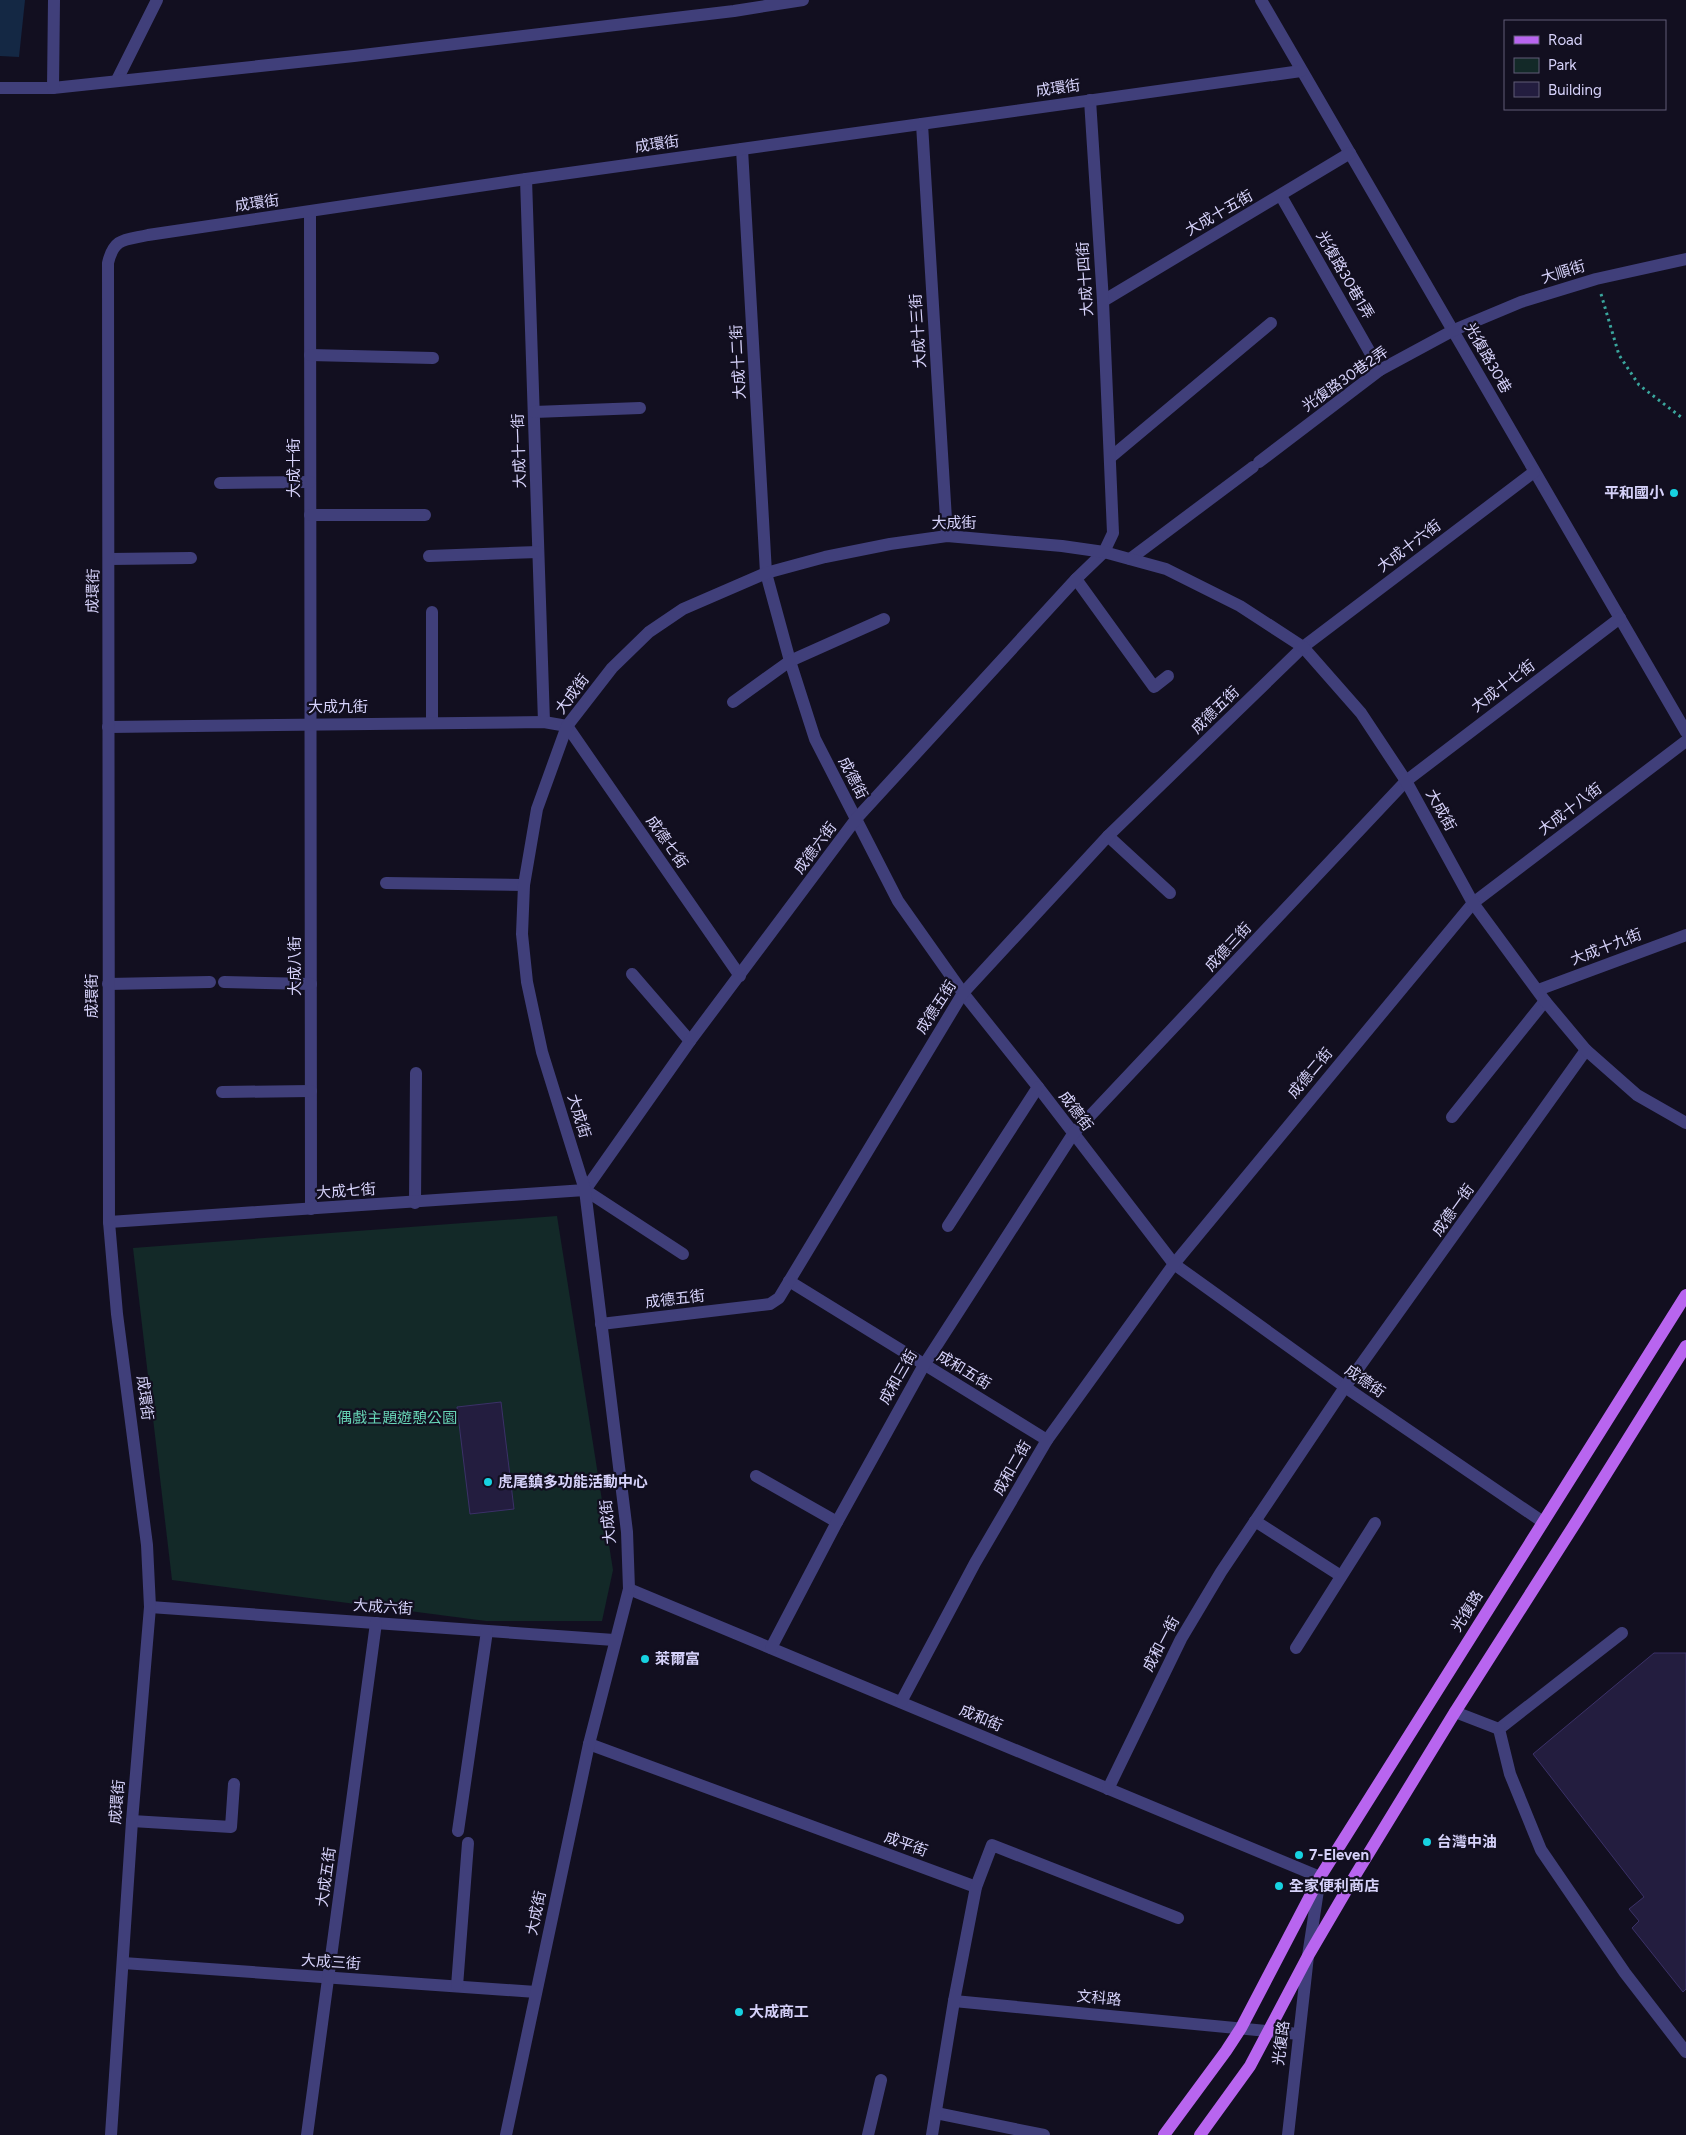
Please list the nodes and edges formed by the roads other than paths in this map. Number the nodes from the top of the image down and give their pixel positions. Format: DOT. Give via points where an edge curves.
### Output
graph roads {
  1 [pos="54,0"];
  2 [pos="157,0"];
  3 [pos="803,0"];
  4 [pos="1261,0"];
  5 [pos="1301,70"];
  6 [pos="117,80"];
  7 [pos="0,88"];
  8 [pos="53,88"];
  9 [pos="1090,100"];
  10 [pos="922,124"];
  11 [pos="742,149"];
  12 [pos="1350,153"];
  13 [pos="526,179"];
  14 [pos="1281,196"];
  15 [pos="310,212"];
  16 [pos="1686,259"];
  17 [pos="1103,301"];
  18 [pos="1271,323"];
  19 [pos="1454,330"];
  20 [pos="310,355"];
  21 [pos="432,358"];
  22 [pos="1380,370"];
  23 [pos="640,408"];
  24 [pos="534,412"];
  25 [pos="1111,457"];
  26 [pos="1534,472"];
  27 [pos="220,482"];
  28 [pos="310,482"];
  29 [pos="310,515"];
  30 [pos="425,515"];
  31 [pos="947,536"];
  32 [pos="538,552"];
  33 [pos="1104,552"];
  34 [pos="429,556"];
  35 [pos="191,558"];
  36 [pos="110,559"];
  37 [pos="1130,559"];
  38 [pos="766,573"];
  39 [pos="1076,579"];
  40 [pos="432,612"];
  41 [pos="1620,618"];
  42 [pos="884,619"];
  43 [pos="1303,647"];
  44 [pos="790,661"];
  45 [pos="1168,676"];
  46 [pos="733,702"];
  47 [pos="544,722"];
  48 [pos="432,723"];
  49 [pos="310,724"];
  50 [pos="567,726"];
  51 [pos="108,727"];
  52 [pos="1686,732"];
  53 [pos="1686,741"];
  54 [pos="1406,781"];
  55 [pos="856,819"];
  56 [pos="1108,836"];
  57 [pos="386,883"];
  58 [pos="524,885"];
  59 [pos="1170,893"];
  60 [pos="1473,903"];
  61 [pos="1686,935"];
  62 [pos="632,974"];
  63 [pos="740,976"];
  64 [pos="210,982"];
  65 [pos="224,982"];
  66 [pos="108,984"];
  67 [pos="311,984"];
  68 [pos="963,993"];
  69 [pos="1541,996"];
  70 [pos="690,1041"];
  71 [pos="1586,1050"];
  72 [pos="416,1073"];
  73 [pos="1038,1087"];
  74 [pos="311,1091"];
  75 [pos="222,1092"];
  76 [pos="1452,1117"];
  77 [pos="1686,1123"];
  78 [pos="1073,1134"];
  79 [pos="585,1190"];
  80 [pos="415,1203"];
  81 [pos="311,1209"];
  82 [pos="109,1222"];
  83 [pos="948,1226"];
  84 [pos="683,1254"];
  85 [pos="1174,1264"];
  86 [pos="789,1281"];
  87 [pos="1686,1295"];
  88 [pos="601,1324"];
  89 [pos="1686,1346"];
  90 [pos="924,1364"];
  91 [pos="1345,1387"];
  92 [pos="1047,1440"];
  93 [pos="756,1476"];
  94 [pos="1255,1521"];
  95 [pos="836,1522"];
  96 [pos="1542,1522"];
  97 [pos="1374,1523"];
  98 [pos="1341,1576"];
  99 [pos="629,1589"];
  100 [pos="150,1607"];
  101 [pos="376,1623"];
  102 [pos="487,1631"];
  103 [pos="1622,1633"];
  104 [pos="614,1640"];
  105 [pos="771,1648"];
  106 [pos="1296,1648"];
  107 [pos="901,1702"];
  108 [pos="1455,1712"];
  109 [pos="1499,1729"];
  110 [pos="589,1744"];
  111 [pos="234,1784"];
  112 [pos="1108,1788"];
  113 [pos="132,1820"];
  114 [pos="458,1831"];
  115 [pos="468,1843"];
  116 [pos="1320,1877"];
  117 [pos="976,1887"];
  118 [pos="1178,1918"];
  119 [pos="1308,1956"];
  120 [pos="123,1963"];
  121 [pos="329,1978"];
  122 [pos="457,1986"];
  123 [pos="536,1992"];
  124 [pos="954,2001"];
  125 [pos="1241,2028"];
  126 [pos="1268,2031"];
  127 [pos="1299,2034"];
  128 [pos="1686,2052"];
  129 [pos="881,2080"];
  130 [pos="936,2113"];
  131 [pos="111,2135"];
  132 [pos="308,2135"];
  133 [pos="506,2135"];
  134 [pos="868,2135"];
  135 [pos="932,2135"];
  136 [pos="1044,2135"];
  137 [pos="1164,2135"];
  138 [pos="1200,2135"];
  139 [pos="1288,2135"];
  1 -- 8 [label="street"];
  2 -- 6 [label="street"];
  3 -- 6 [label="street" via="374,54"];
  4 -- 5 [label="street, 光復路30巷"];
  5 -- 9 [label="street, 成環街"];
  5 -- 12 [label="street, 光復路30巷"];
  6 -- 8 [label="street"];
  7 -- 8 [label="street"];
  9 -- 10 [label="street, 成環街"];
  9 -- 17 [label="street, 大成十四街"];
  10 -- 11 [label="street, 成環街"];
  10 -- 31 [label="street, 大成十三街"];
  11 -- 13 [label="street, 成環街"];
  11 -- 38 [label="street, 大成十二街"];
  12 -- 14 [label="street, 大成十五街"];
  12 -- 19 [label="street, 光復路30巷"];
  13 -- 15 [label="street, 成環街"];
  13 -- 24 [label="street, 大成十一街"];
  14 -- 17 [label="street, 大成十五街"];
  14 -- 22 [label="street, 光復路30巷1弄"];
  15 -- 20 [label="street, 大成十街"];
  15 -- 36 [label="street, 成環街" via="120,240 110,251"];
  16 -- 19 [label="street, 大順街" via="1596,279 1521,302"];
  17 -- 25 [label="street, 大成十四街"];
  18 -- 25 [label="street"];
  19 -- 22 [label="street, 光復路30巷2弄"];
  19 -- 26 [label="street, 光復路30巷"];
  20 -- 21 [label="street"];
  20 -- 28 [label="street, 大成十街"];
  22 -- 37 [label="street, 光復路30巷2弄"];
  23 -- 24 [label="street"];
  24 -- 32 [label="street, 大成十一街"];
  25 -- 33 [label="street, 大成十四街" via="1113,533"];
  26 -- 41 [label="street, 光復路30巷"];
  26 -- 43 [label="street, 大成十六街"];
  27 -- 28 [label="street"];
  28 -- 29 [label="street, 大成十街"];
  29 -- 30 [label="street"];
  29 -- 49 [label="street, 大成十街"];
  31 -- 33 [label="street, 大成街"];
  31 -- 38 [label="street, 大成街" via="825,557"];
  32 -- 34 [label="street"];
  32 -- 47 [label="street, 大成十一街"];
  33 -- 37 [label="street, 大成街"];
  33 -- 39 [label="street, 成德六街"];
  35 -- 36 [label="street"];
  36 -- 51 [label="street, 成環街"];
  37 -- 43 [label="street, 大成街" via="1166,569 1240,606"];
  38 -- 44 [label="street, 成德街"];
  38 -- 50 [label="street, 大成街" via="683,609 649,632 612,668"];
  39 -- 45 [label="street" via="1154,687"];
  39 -- 55 [label="street, 成德六街"];
  40 -- 48 [label="street"];
  41 -- 52 [label="street, 光復路30巷"];
  41 -- 54 [label="street, 大成十七街"];
  42 -- 44 [label="street"];
  43 -- 54 [label="street, 大成街" via="1361,713"];
  43 -- 56 [label="street, 成德五街"];
  44 -- 46 [label="street"];
  44 -- 55 [label="street, 成德街" via="815,738"];
  47 -- 48 [label="street, 大成九街"];
  47 -- 50 [label="street, 大成九街"];
  48 -- 49 [label="street, 大成九街"];
  49 -- 51 [label="street, 大成九街"];
  49 -- 67 [label="street, 大成八街"];
  50 -- 58 [label="street, 大成街" via="537,809"];
  50 -- 63 [label="street, 成德七街"];
  51 -- 66 [label="street, 成環街"];
  53 -- 60 [label="street, 大成十八街"];
  54 -- 60 [label="street, 大成街"];
  54 -- 78 [label="street, 成德三街"];
  55 -- 63 [label="street, 成德六街"];
  55 -- 68 [label="street, 成德街" via="898,900"];
  56 -- 59 [label="street"];
  56 -- 68 [label="street, 成德五街"];
  57 -- 58 [label="street"];
  58 -- 79 [label="street, 大成街" via="522,934 527,982 542,1052"];
  60 -- 69 [label="street, 大成街"];
  60 -- 85 [label="street, 成德二街"];
  61 -- 69 [label="street, 大成十九街"];
  62 -- 70 [label="street"];
  63 -- 70 [label="street, 成德六街"];
  64 -- 66 [label="street"];
  65 -- 67 [label="street"];
  66 -- 82 [label="street, 成環街"];
  67 -- 74 [label="street, 大成八街"];
  68 -- 73 [label="street, 成德街"];
  68 -- 86 [label="street, 成德五街"];
  69 -- 71 [label="street, 大成街"];
  69 -- 76 [label="street"];
  70 -- 79 [label="street, 成德六街"];
  71 -- 77 [label="street, 大成街" via="1636,1094"];
  71 -- 91 [label="street, 成德一街"];
  72 -- 80 [label="street"];
  73 -- 78 [label="street, 成德街"];
  73 -- 83 [label="street"];
  74 -- 75 [label="street"];
  74 -- 81 [label="street, 大成八街"];
  78 -- 85 [label="street, 成德街"];
  78 -- 90 [label="street, 成和三街"];
  79 -- 80 [label="street, 大成七街"];
  79 -- 84 [label="street"];
  79 -- 88 [label="street, 大成街"];
  80 -- 81 [label="street, 大成七街"];
  81 -- 82 [label="street, 大成七街"];
  82 -- 100 [label="street, 成環街" via="147,1546"];
  85 -- 91 [label="street, 成德街"];
  85 -- 92 [label="street, 成和二街"];
  86 -- 88 [label="street, 成德五街" via="779,1298 770,1304"];
  86 -- 90 [label="street, 成和五街"];
  87 -- 96 [label="main road, 光復路"];
  88 -- 99 [label="street, 大成街" via="627,1532"];
  89 -- 108 [label="main road, 光復路"];
  90 -- 92 [label="street, 成和五街"];
  90 -- 95 [label="street, 成和三街"];
  91 -- 94 [label="street, 成和一街"];
  91 -- 96 [label="street, 成德街"];
  92 -- 107 [label="street, 成和二街" via="975,1563"];
  93 -- 95 [label="street"];
  94 -- 98 [label="street"];
  94 -- 112 [label="street, 成和一街" via="1181,1639"];
  95 -- 105 [label="street, 成和三街"];
  96 -- 116 [label="main road, 光復路"];
  97 -- 98 [label="street"];
  98 -- 106 [label="street"];
  99 -- 104 [label="street, 大成街"];
  99 -- 105 [label="street, 成和街"];
  100 -- 101 [label="street, 大成六街"];
  100 -- 113 [label="street, 成環街"];
  101 -- 102 [label="street, 大成六街"];
  101 -- 121 [label="street, 大成五街"];
  102 -- 104 [label="street, 大成六街"];
  102 -- 114 [label="street"];
  103 -- 109 [label="street"];
  104 -- 110 [label="street, 大成街"];
  105 -- 107 [label="street, 成和街"];
  107 -- 112 [label="street, 成和街"];
  108 -- 109 [label="street"];
  108 -- 119 [label="main road, 光復路"];
  109 -- 128 [label="street" via="1510,1774 1541,1850 1625,1973"];
  110 -- 117 [label="street, 成平街"];
  110 -- 123 [label="street, 大成街"];
  111 -- 113 [label="street" via="230,1827"];
  112 -- 116 [label="street, 成和街"];
  113 -- 120 [label="street, 成環街"];
  115 -- 122 [label="street"];
  116 -- 119 [label="street, 光復路"];
  116 -- 125 [label="main road"];
  117 -- 118 [label="street" via="992,1845"];
  117 -- 124 [label="street"];
  119 -- 126 [label="main road"];
  119 -- 127 [label="street, 光復路"];
  120 -- 121 [label="street, 大成三街"];
  120 -- 131 [label="street, 成環街"];
  121 -- 122 [label="street, 大成三街"];
  121 -- 132 [label="street, 大成五街"];
  122 -- 123 [label="street, 大成三街"];
  123 -- 133 [label="street, 大成街"];
  124 -- 125 [label="street, 文科路"];
  124 -- 130 [label="street"];
  125 -- 126 [label="street, 文科路"];
  125 -- 137 [label="main road"];
  126 -- 127 [label="street, 文科路"];
  126 -- 138 [label="main road" via="1250,2066"];
  127 -- 139 [label="street, 光復路"];
  129 -- 134 [label="street"];
  130 -- 135 [label="street"];
  130 -- 136 [label="street"];
}
